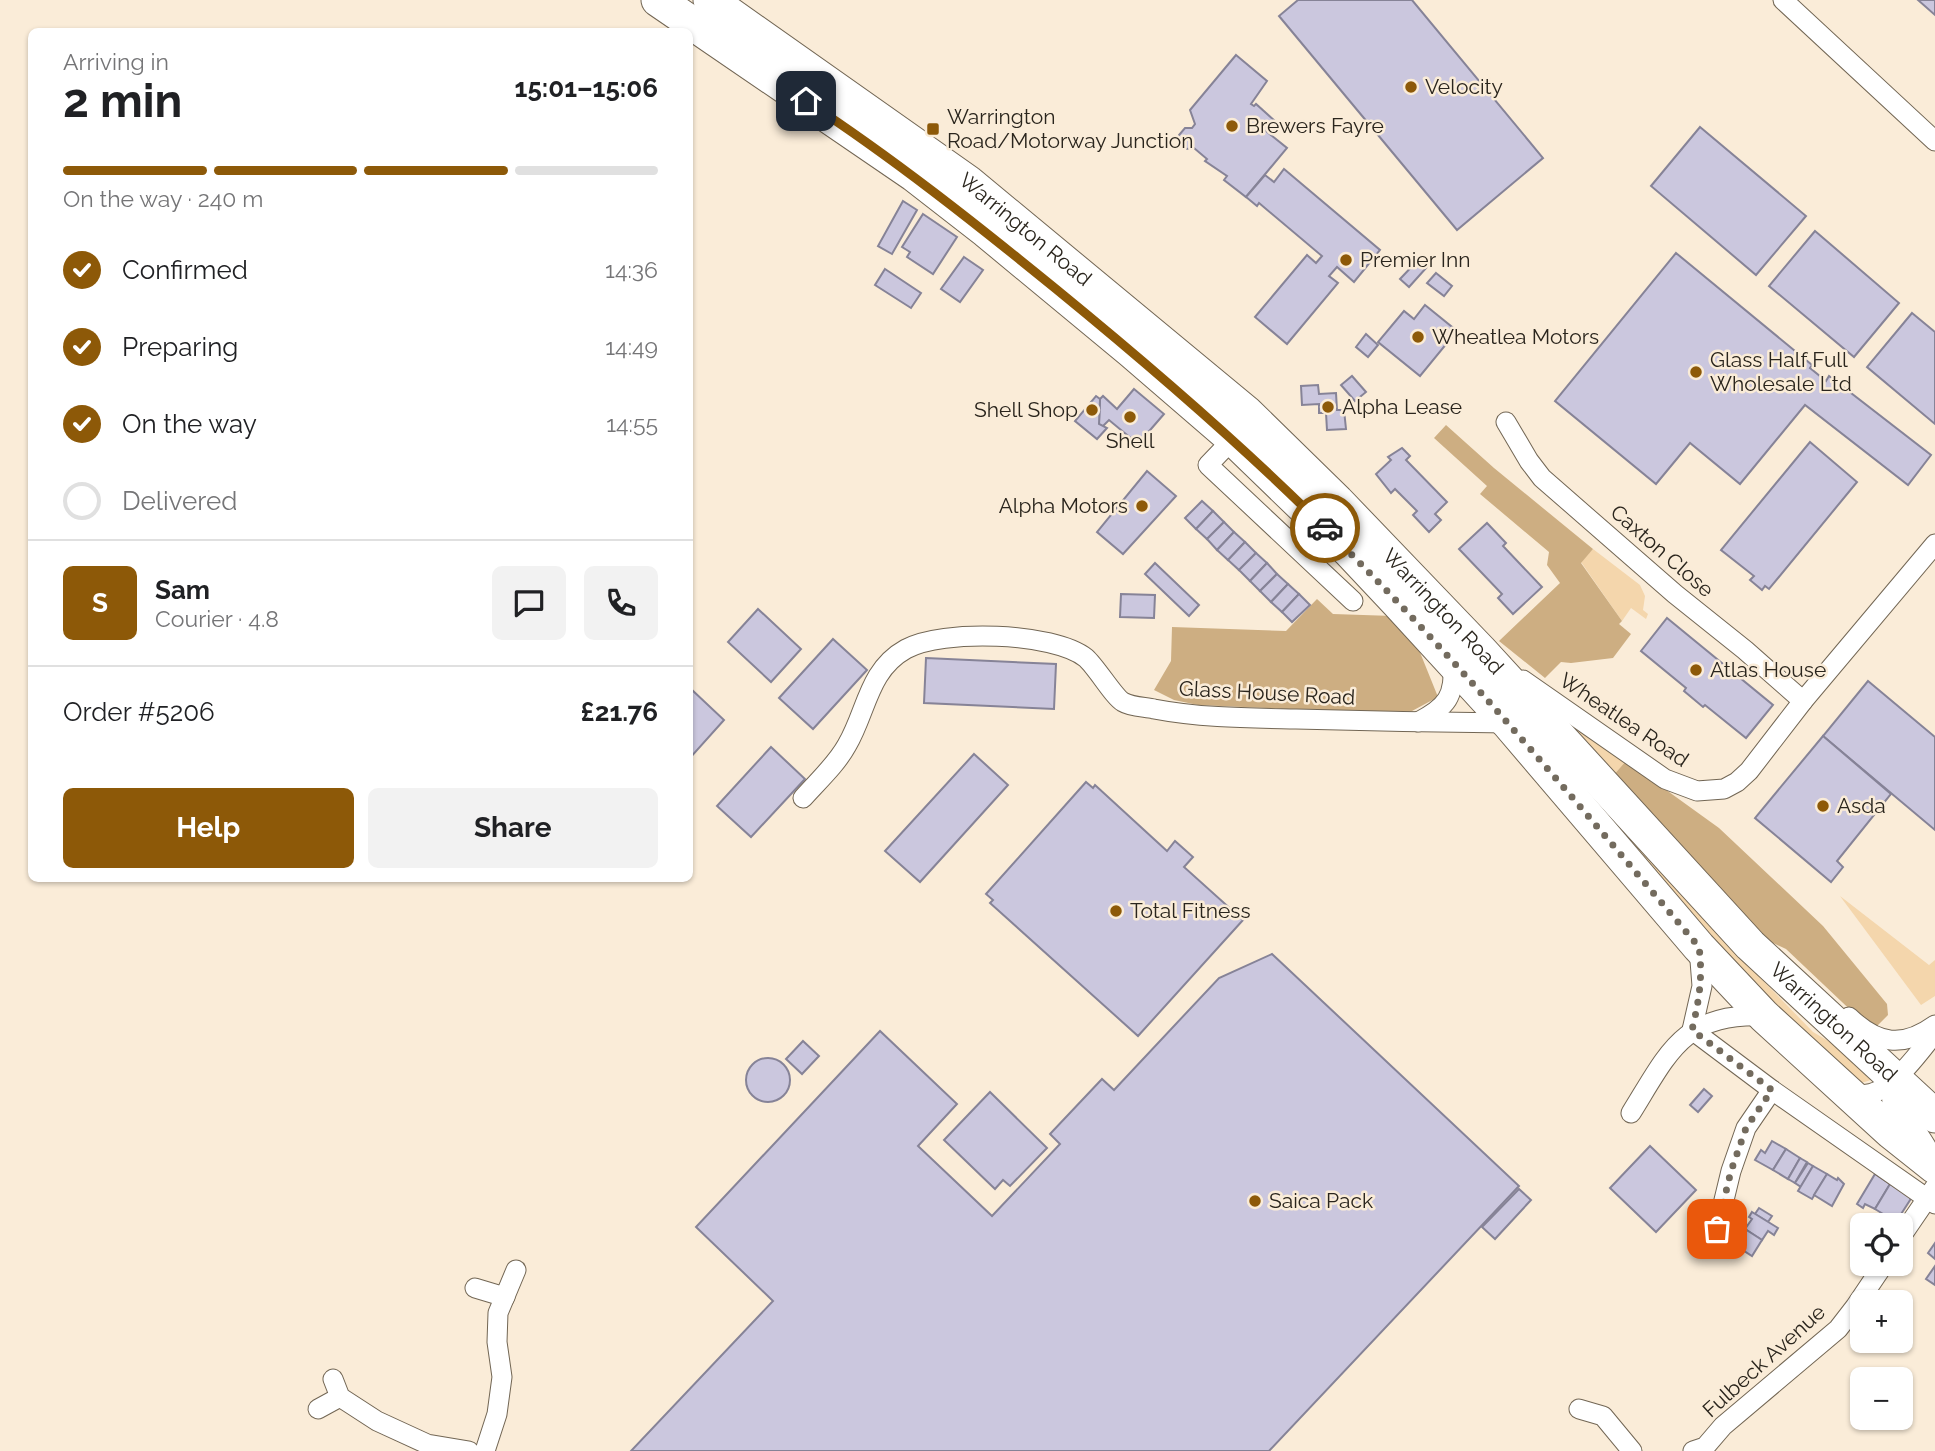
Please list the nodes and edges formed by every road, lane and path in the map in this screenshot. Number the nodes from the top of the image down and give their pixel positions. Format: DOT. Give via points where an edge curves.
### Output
graph roads {
  1 [pos="658,0"];
  2 [pos="710,0"];
  3 [pos="1783,0"];
  4 [pos="1935,141"];
  5 [pos="1506,422"];
  6 [pos="1233,439"];
  7 [pos="1935,544"];
  8 [pos="1353,601"];
  9 [pos="1467,656"];
  10 [pos="1803,701"];
  11 [pos="1417,722"];
  12 [pos="1508,723"];
  13 [pos="803,798"];
  14 [pos="1750,945"];
  15 [pos="1699,947"];
  16 [pos="1764,1016"];
  17 [pos="1935,1025"];
  18 [pos="1692,1030"];
  19 [pos="1935,1033"];
  20 [pos="1896,1079"];
  21 [pos="1832,1080"];
  22 [pos="1772,1090"];
  23 [pos="1632,1113"];
  24 [pos="1935,1116"];
  25 [pos="1935,1161"];
  26 [pos="1933,1189"];
  27 [pos="1913,1219"];
  28 [pos="1717,1229"];
  29 [pos="516,1270"];
  30 [pos="1876,1276"];
  31 [pos="475,1287"];
  32 [pos="505,1297"];
  33 [pos="318,1409"];
  34 [pos="1579,1409"];
  35 [pos="1702,1450"];
  36 [pos="469,1451"];
  37 [pos="485,1451"];
  38 [pos="1632,1451"];
  1 -- 6 [label="highway, Warrington Road" via="925,183"];
  2 -- 9 [label="highway, Warrington Road" via="968,182 1247,413 1337,501"];
  3 -- 4 [label="street"];
  5 -- 10 [label="street, Caxton Close" via="1542,478"];
  6 -- 8 [label="street" via="1208,465 1332,594"];
  6 -- 9 [label="highway, Warrington Road"];
  7 -- 10 [label="street, Wheatlea Road"];
  9 -- 10 [label="street, Wheatlea Road" via="1665,779 1697,791 1724,789 1737,782"];
  9 -- 11 [label="street" via="1450,696 1433,714"];
  9 -- 12 [label="highway, Warrington Road"];
  9 -- 14 [label="highway, Warrington Road"];
  11 -- 12 [label="street, Glass House Road"];
  11 -- 13 [label="street, Glass House Road" via="1182,714 1123,702 1085,657 1049,642 944,637 908,648 882,669 849,743"];
  12 -- 15 [label="highway, Warrington Road"];
  14 -- 17 [label="street" via="1802,972 1854,1023 1883,1039 1904,1041"];
  14 -- 20 [label="highway, Warrington Road"];
  15 -- 16 [label="highway, Warrington Road"];
  15 -- 18 [label="street" via="1702,986"];
  16 -- 18 [label="street, Warrington Road" via="1726,1017"];
  16 -- 21 [label="highway, Warrington Road"];
  18 -- 22 [label="street"];
  18 -- 23 [label="street" via="1667,1055"];
  19 -- 20 [label="street"];
  20 -- 21 [label="street" via="1870,1095 1857,1095"];
  20 -- 24 [label="highway, Warrington Road"];
  20 -- 25 [label="street" via="1890,1092 1894,1107"];
  21 -- 26 [label="highway, Warrington Road"];
  22 -- 26 [label="street"];
  22 -- 28 [label="street" via="1746,1128"];
  26 -- 27 [label="street"];
  29 -- 32 [label="street"];
  30 -- 35 [label="street, Fulbeck Avenue" via="1838,1329 1723,1426"];
  31 -- 32 [label="street"];
  32 -- 37 [label="street" via="498,1313 502,1377"];
  33 -- 36 [label="street" via="337,1388 401,1434"];
  34 -- 38 [label="street" via="1603,1416"];
}
